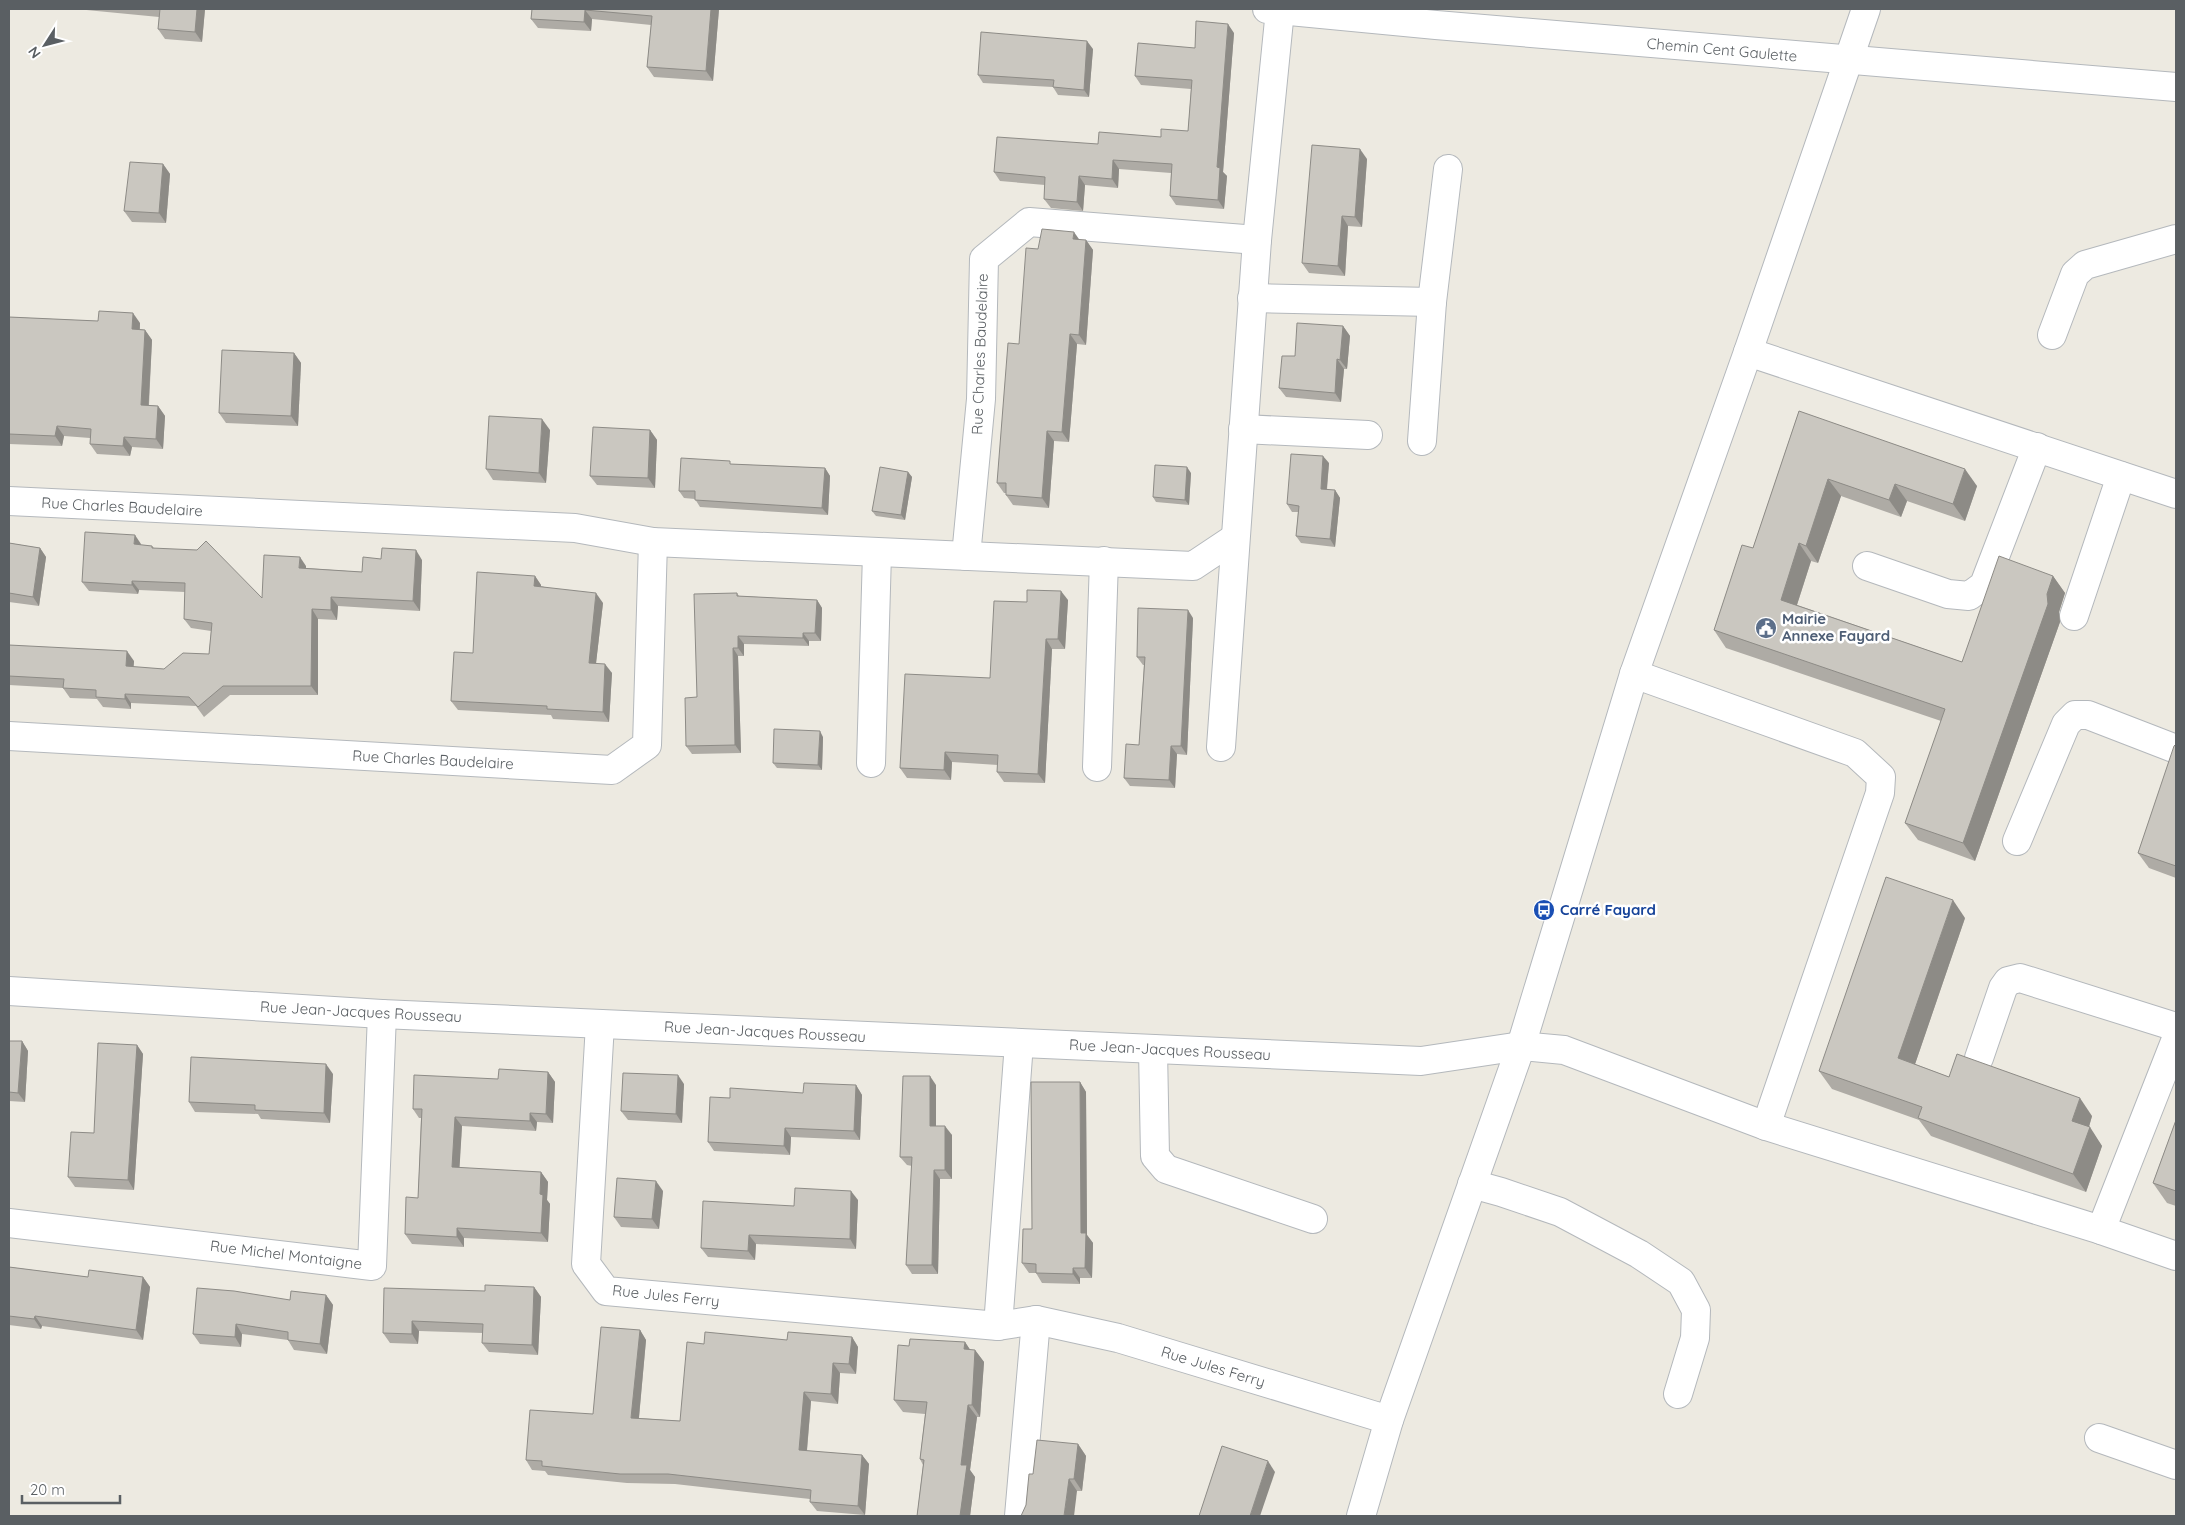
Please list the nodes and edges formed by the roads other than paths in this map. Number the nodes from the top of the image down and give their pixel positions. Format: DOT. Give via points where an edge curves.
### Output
graph roads {
  1 [pos="1274,9"];
  2 [pos="1866,9"];
  3 [pos="1437,17"];
  4 [pos="1847,60"];
  5 [pos="2176,87"];
  6 [pos="1448,169"];
  7 [pos="2176,239"];
  8 [pos="1256,240"];
  9 [pos="1252,298"];
  10 [pos="1432,302"];
  11 [pos="2052,335"];
  12 [pos="1748,352"];
  13 [pos="1243,429"];
  14 [pos="1368,435"];
  15 [pos="1422,441"];
  16 [pos="2037,447"];
  17 [pos="2121,476"];
  18 [pos="2176,494"];
  19 [pos="9,501"];
  20 [pos="1235,538"];
  21 [pos="653,542"];
  22 [pos="877,553"];
  23 [pos="966,556"];
  24 [pos="1104,562"];
  25 [pos="1867,566"];
  26 [pos="2074,616"];
  27 [pos="1634,674"];
  28 [pos="9,736"];
  29 [pos="1221,747"];
  30 [pos="2176,749"];
  31 [pos="871,762"];
  32 [pos="1097,767"];
  33 [pos="2017,841"];
  34 [pos="9,990"];
  35 [pos="382,1014"];
  36 [pos="600,1024"];
  37 [pos="2176,1028"];
  38 [pos="2176,1039"];
  39 [pos="1019,1043"];
  40 [pos="1521,1046"];
  41 [pos="1153,1049"];
  42 [pos="1979,1058"];
  43 [pos="1766,1126"];
  44 [pos="1472,1184"];
  45 [pos="1313,1219"];
  46 [pos="9,1223"];
  47 [pos="2101,1230"];
  48 [pos="2176,1256"];
  49 [pos="1036,1320"];
  50 [pos="998,1326"];
  51 [pos="1678,1394"];
  52 [pos="1389,1420"];
  53 [pos="2099,1438"];
  54 [pos="2176,1465"];
  55 [pos="1020,1516"];
  56 [pos="1361,1516"];
  1 -- 3 [label="street, Chemin Cent Gaulette"];
  1 -- 8 [label="street"];
  2 -- 4 [label="street"];
  3 -- 4 [label="street, Chemin Cent Gaulette"];
  4 -- 5 [label="street, Chemin Cent Gaulette"];
  4 -- 12 [label="street"];
  6 -- 10 [label="street"];
  7 -- 11 [label="street" via="2084,264 2075,274"];
  8 -- 9 [label="street"];
  8 -- 23 [label="street, Rue Charles Baudelaire" via="1029,222 984,258 981,399"];
  9 -- 10 [label="street"];
  9 -- 13 [label="street"];
  10 -- 15 [label="street"];
  12 -- 16 [label="street"];
  12 -- 27 [label="street"];
  13 -- 14 [label="street"];
  13 -- 20 [label="street"];
  16 -- 17 [label="street"];
  16 -- 25 [label="street" via="1984,585 1969,596 1948,594"];
  17 -- 18 [label="street"];
  17 -- 26 [label="street"];
  19 -- 21 [label="street, Rue Charles Baudelaire" via="575,528"];
  20 -- 24 [label="street, Rue Charles Baudelaire" via="1193,566"];
  20 -- 29 [label="street"];
  21 -- 22 [label="street, Rue Charles Baudelaire"];
  21 -- 28 [label="street, Rue Charles Baudelaire" via="647,745 612,770"];
  22 -- 23 [label="street, Rue Charles Baudelaire"];
  22 -- 31 [label="street"];
  23 -- 24 [label="street, Rue Charles Baudelaire"];
  24 -- 32 [label="street"];
  27 -- 40 [label="street"];
  27 -- 43 [label="street" via="1855,753 1881,777 1880,793"];
  30 -- 33 [label="street" via="2088,715 2075,715 2066,724"];
  34 -- 35 [label="street, Rue Jean-Jacques Rousseau"];
  35 -- 36 [label="street, Rue Jean-Jacques Rousseau"];
  35 -- 46 [label="street, Rue Michel Montaigne" via="372,1266"];
  36 -- 39 [label="street, Rue Jean-Jacques Rousseau"];
  36 -- 50 [label="street, Rue Jules Ferry" via="586,1264 606,1291"];
  37 -- 42 [label="street" via="2020,978 2008,981 2003,988"];
  38 -- 47 [label="street"];
  39 -- 41 [label="street, Rue Jean-Jacques Rousseau"];
  39 -- 50 [label="street"];
  40 -- 41 [label="street, Rue Jean-Jacques Rousseau" via="1421,1061"];
  40 -- 43 [label="street, Rue Jean-Jacques Rousseau" via="1564,1050"];
  40 -- 44 [label="street"];
  41 -- 45 [label="street" via="1155,1156 1166,1169"];
  43 -- 47 [label="street, Rue Jean-Jacques Rousseau"];
  44 -- 51 [label="street" via="1560,1212 1640,1254 1681,1282 1696,1310 1695,1338"];
  44 -- 52 [label="street"];
  47 -- 48 [label="street, Rue Jean-Jacques Rousseau"];
  49 -- 50 [label="street, Rue Jules Ferry"];
  49 -- 52 [label="street, Rue Jules Ferry" via="1118,1338"];
  49 -- 55 [label="street"];
  52 -- 56 [label="street"];
  53 -- 54 [label="street"];
}
